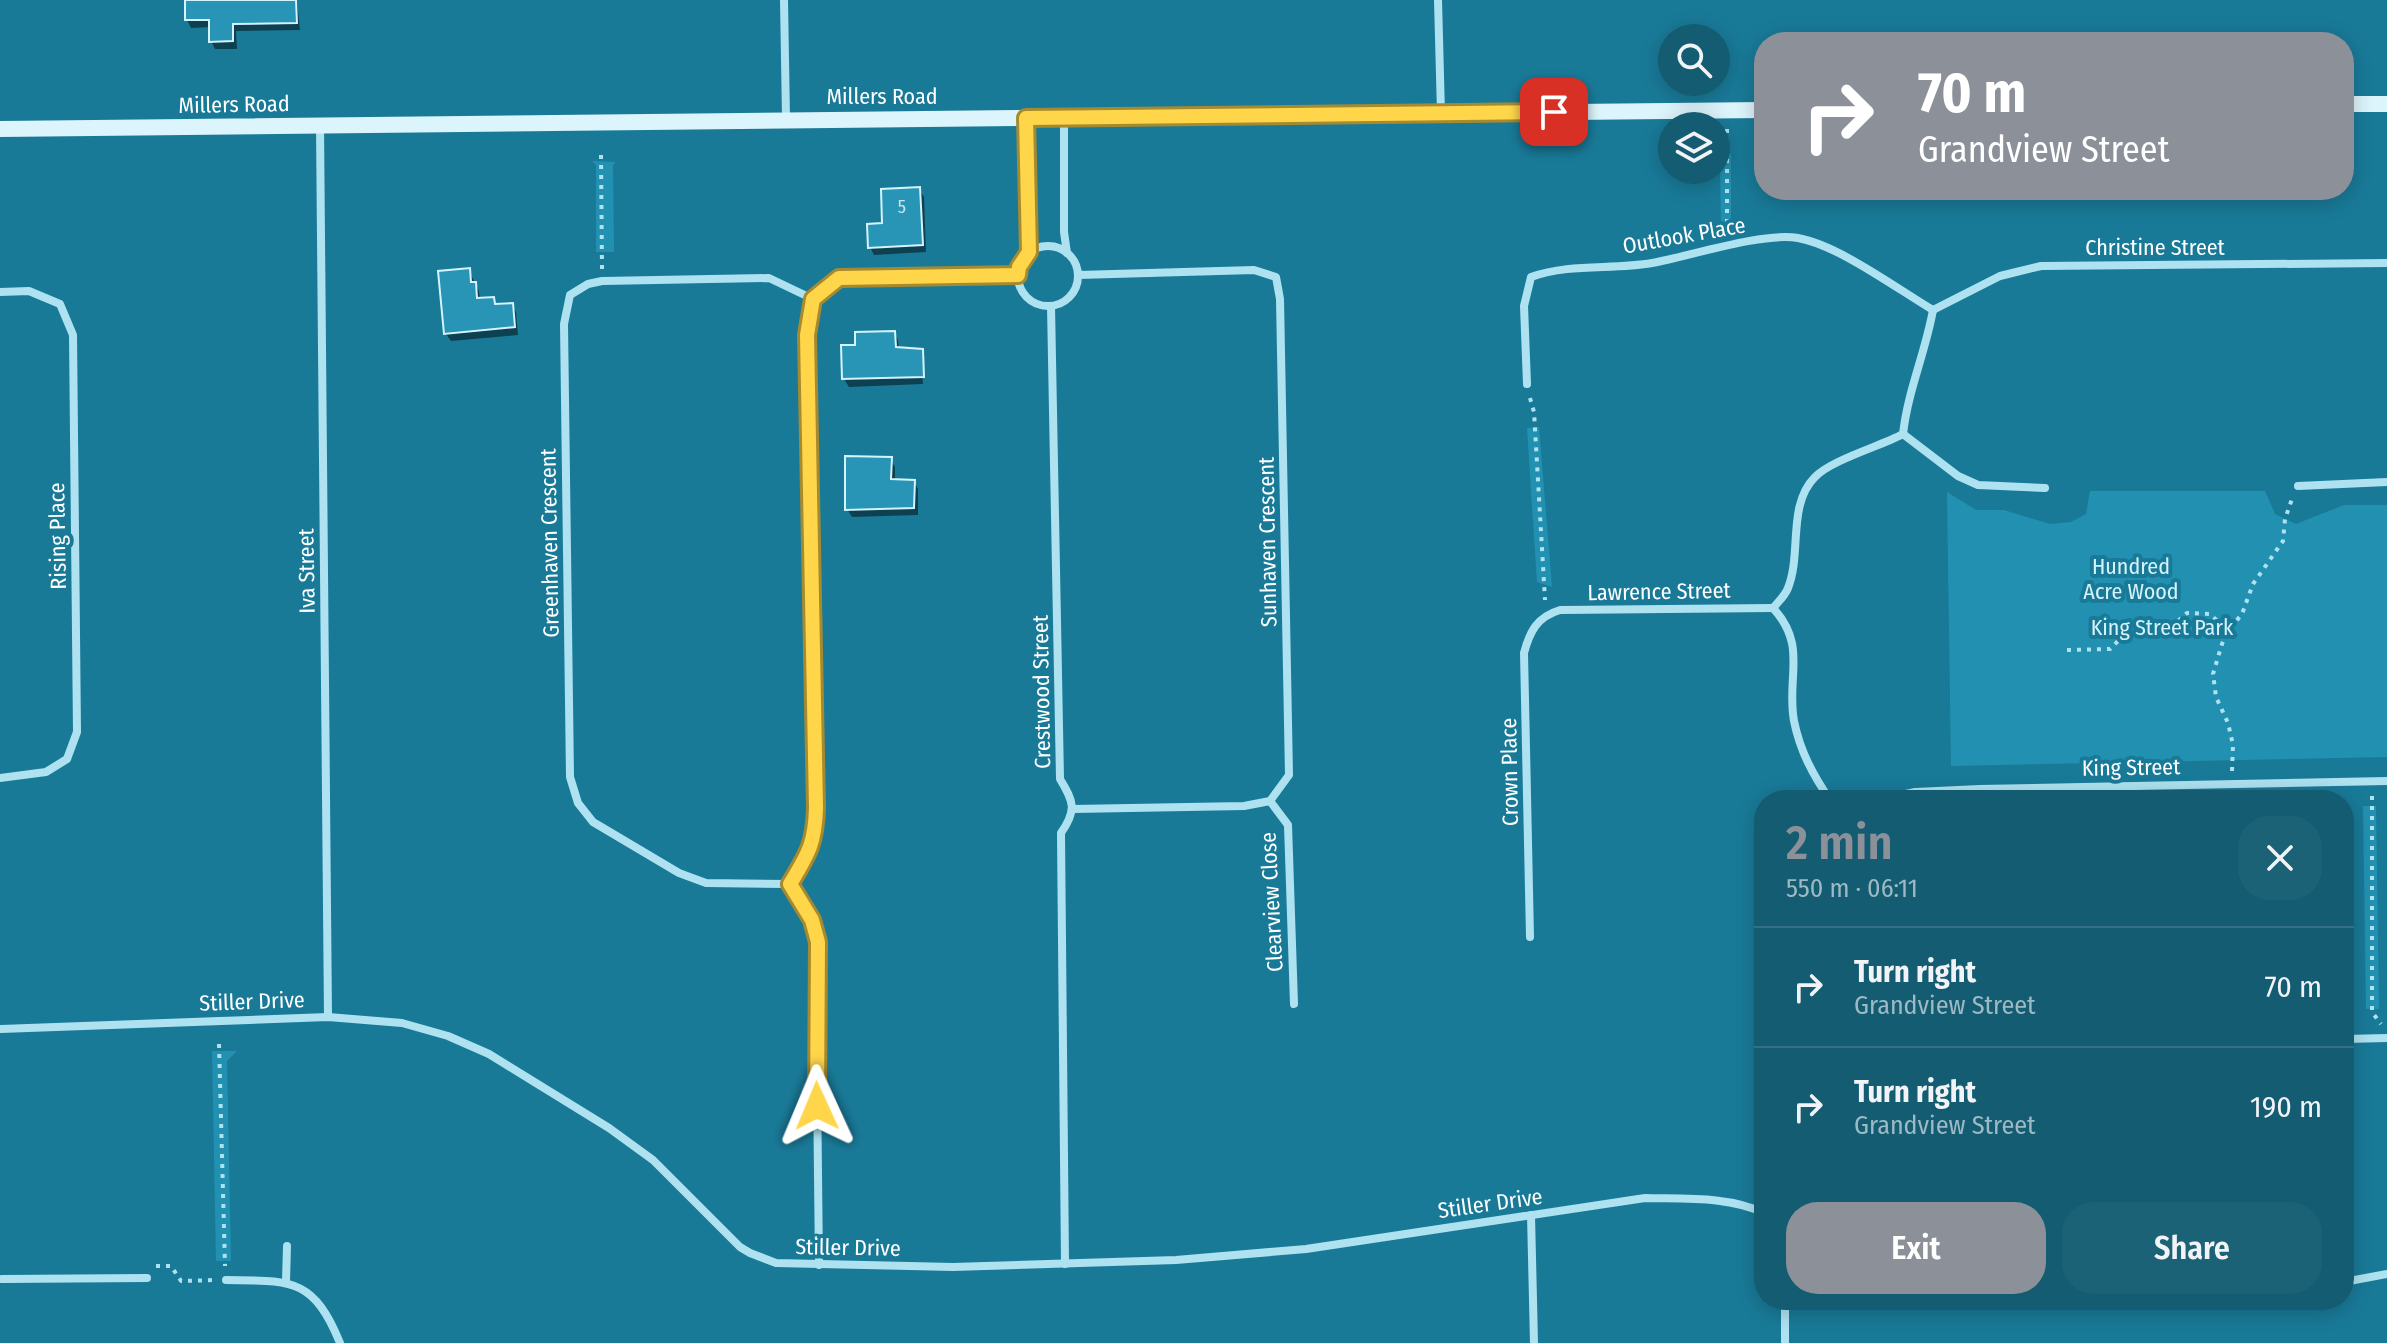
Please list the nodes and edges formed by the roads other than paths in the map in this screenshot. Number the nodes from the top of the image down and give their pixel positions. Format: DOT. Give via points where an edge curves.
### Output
graph roads {
  1 [pos="784,0"];
  2 [pos="1438,0"];
  3 [pos="2354,104"];
  4 [pos="2387,104"];
  5 [pos="1754,110"];
  6 [pos="1441,113"];
  7 [pos="786,118"];
  8 [pos="1026,118"];
  9 [pos="1064,118"];
  10 [pos="320,125"];
  11 [pos="0,129"];
  12 [pos="1029,252"];
  13 [pos="1067,253"];
  14 [pos="2387,263"];
  15 [pos="1018,275"];
  16 [pos="1078,275"];
  17 [pos="0,292"];
  18 [pos="813,299"];
  19 [pos="1051,306"];
  20 [pos="1933,310"];
  21 [pos="1527,384"];
  22 [pos="1903,434"];
  23 [pos="2387,482"];
  24 [pos="2298,486"];
  25 [pos="2045,488"];
  26 [pos="1773,608"];
  27 [pos="1546,614"];
  28 [pos="0,778"];
  29 [pos="2387,781"];
  30 [pos="1823,790"];
  31 [pos="1958,790"];
  32 [pos="1270,801"];
  33 [pos="1073,809"];
  34 [pos="790,884"];
  35 [pos="1530,937"];
  36 [pos="1294,1004"];
  37 [pos="328,1017"];
  38 [pos="0,1031"];
  39 [pos="2384,1038"];
  40 [pos="2354,1039"];
  41 [pos="1754,1210"];
  42 [pos="1531,1215"];
  43 [pos="287,1246"];
  44 [pos="1065,1264"];
  45 [pos="819,1265"];
  46 [pos="2387,1274"];
  47 [pos="147,1278"];
  48 [pos="1,1279"];
  49 [pos="226,1280"];
  50 [pos="2354,1280"];
  51 [pos="286,1281"];
  52 [pos="1785,1310"];
  53 [pos="340,1343"];
  54 [pos="1534,1343"];
  55 [pos="1785,1343"];
  1 -- 7 [label="street"];
  2 -- 6 [label="street"];
  3 -- 4 [label="street"];
  5 -- 6 [label="street, Millers Road"];
  6 -- 9 [label="street, Millers Road"];
  7 -- 8 [label="street, Millers Road"];
  7 -- 10 [label="street, Millers Road"];
  8 -- 9 [label="street, Millers Road"];
  8 -- 12 [label="street"];
  9 -- 13 [label="street"];
  10 -- 11 [label="street, Millers Road"];
  10 -- 37 [label="street, Iva Street"];
  12 -- 13 [label="street" via="1048,245"];
  12 -- 15 [label="street"];
  13 -- 16 [label="street"];
  14 -- 20 [label="street, Christine Street" via="2041,266 2000,276"];
  15 -- 18 [label="street" via="839,278"];
  15 -- 19 [label="street" via="1024,294"];
  16 -- 19 [label="street" via="1067,299"];
  16 -- 32 [label="street, Sunhaven Crescent" via="1254,270 1276,277 1289,775"];
  17 -- 28 [label="street, Rising Place" via="29,291 60,304 73,335 77,732 67,759 57,766"];
  18 -- 34 [label="street" via="807,335 815,836"];
  18 -- 34 [label="street, Greenhaven Crescent" via="769,278 602,281 570,295 564,324 570,777 578,803 593,822 679,873 706,883"];
  19 -- 33 [label="street, Crestwood Street" via="1060,779"];
  20 -- 21 [label="street, Outlook Place" via="1823,246 1796,238 1765,239 1649,263 1553,269 1531,277 1524,306"];
  20 -- 22 [label="street"];
  22 -- 25 [label="street" via="1978,485"];
  22 -- 26 [label="street" via="1815,476 1799,503 1795,563 1787,592"];
  23 -- 24 [label="street"];
  26 -- 27 [label="street, Lawrence Street"];
  26 -- 30 [label="street" via="1788,624 1794,654 1794,718 1802,751"];
  27 -- 35 [label="street, Crown Place" via="1530,630 1524,653"];
  29 -- 31 [label="street, King Street"];
  32 -- 33 [label="street"];
  32 -- 36 [label="street, Clearview Close" via="1288,825"];
  33 -- 44 [label="street" via="1061,833"];
  34 -- 45 [label="street" via="812,920 818,942"];
  37 -- 38 [label="street, Stiller Drive"];
  37 -- 45 [label="street, Stiller Drive" via="402,1023 489,1054 653,1160 750,1253 776,1263"];
  39 -- 40 [label="street"];
  41 -- 42 [label="street, Stiller Drive" via="1697,1199 1645,1198"];
  42 -- 44 [label="street, Stiller Drive" via="1258,1254"];
  42 -- 54 [label="street"];
  43 -- 51 [label="street"];
  44 -- 45 [label="street, Stiller Drive"];
  46 -- 50 [label="street"];
  47 -- 48 [label="street"];
  49 -- 51 [label="street"];
  51 -- 53 [label="street" via="310,1294"];
  52 -- 55 [label="street"];
}
